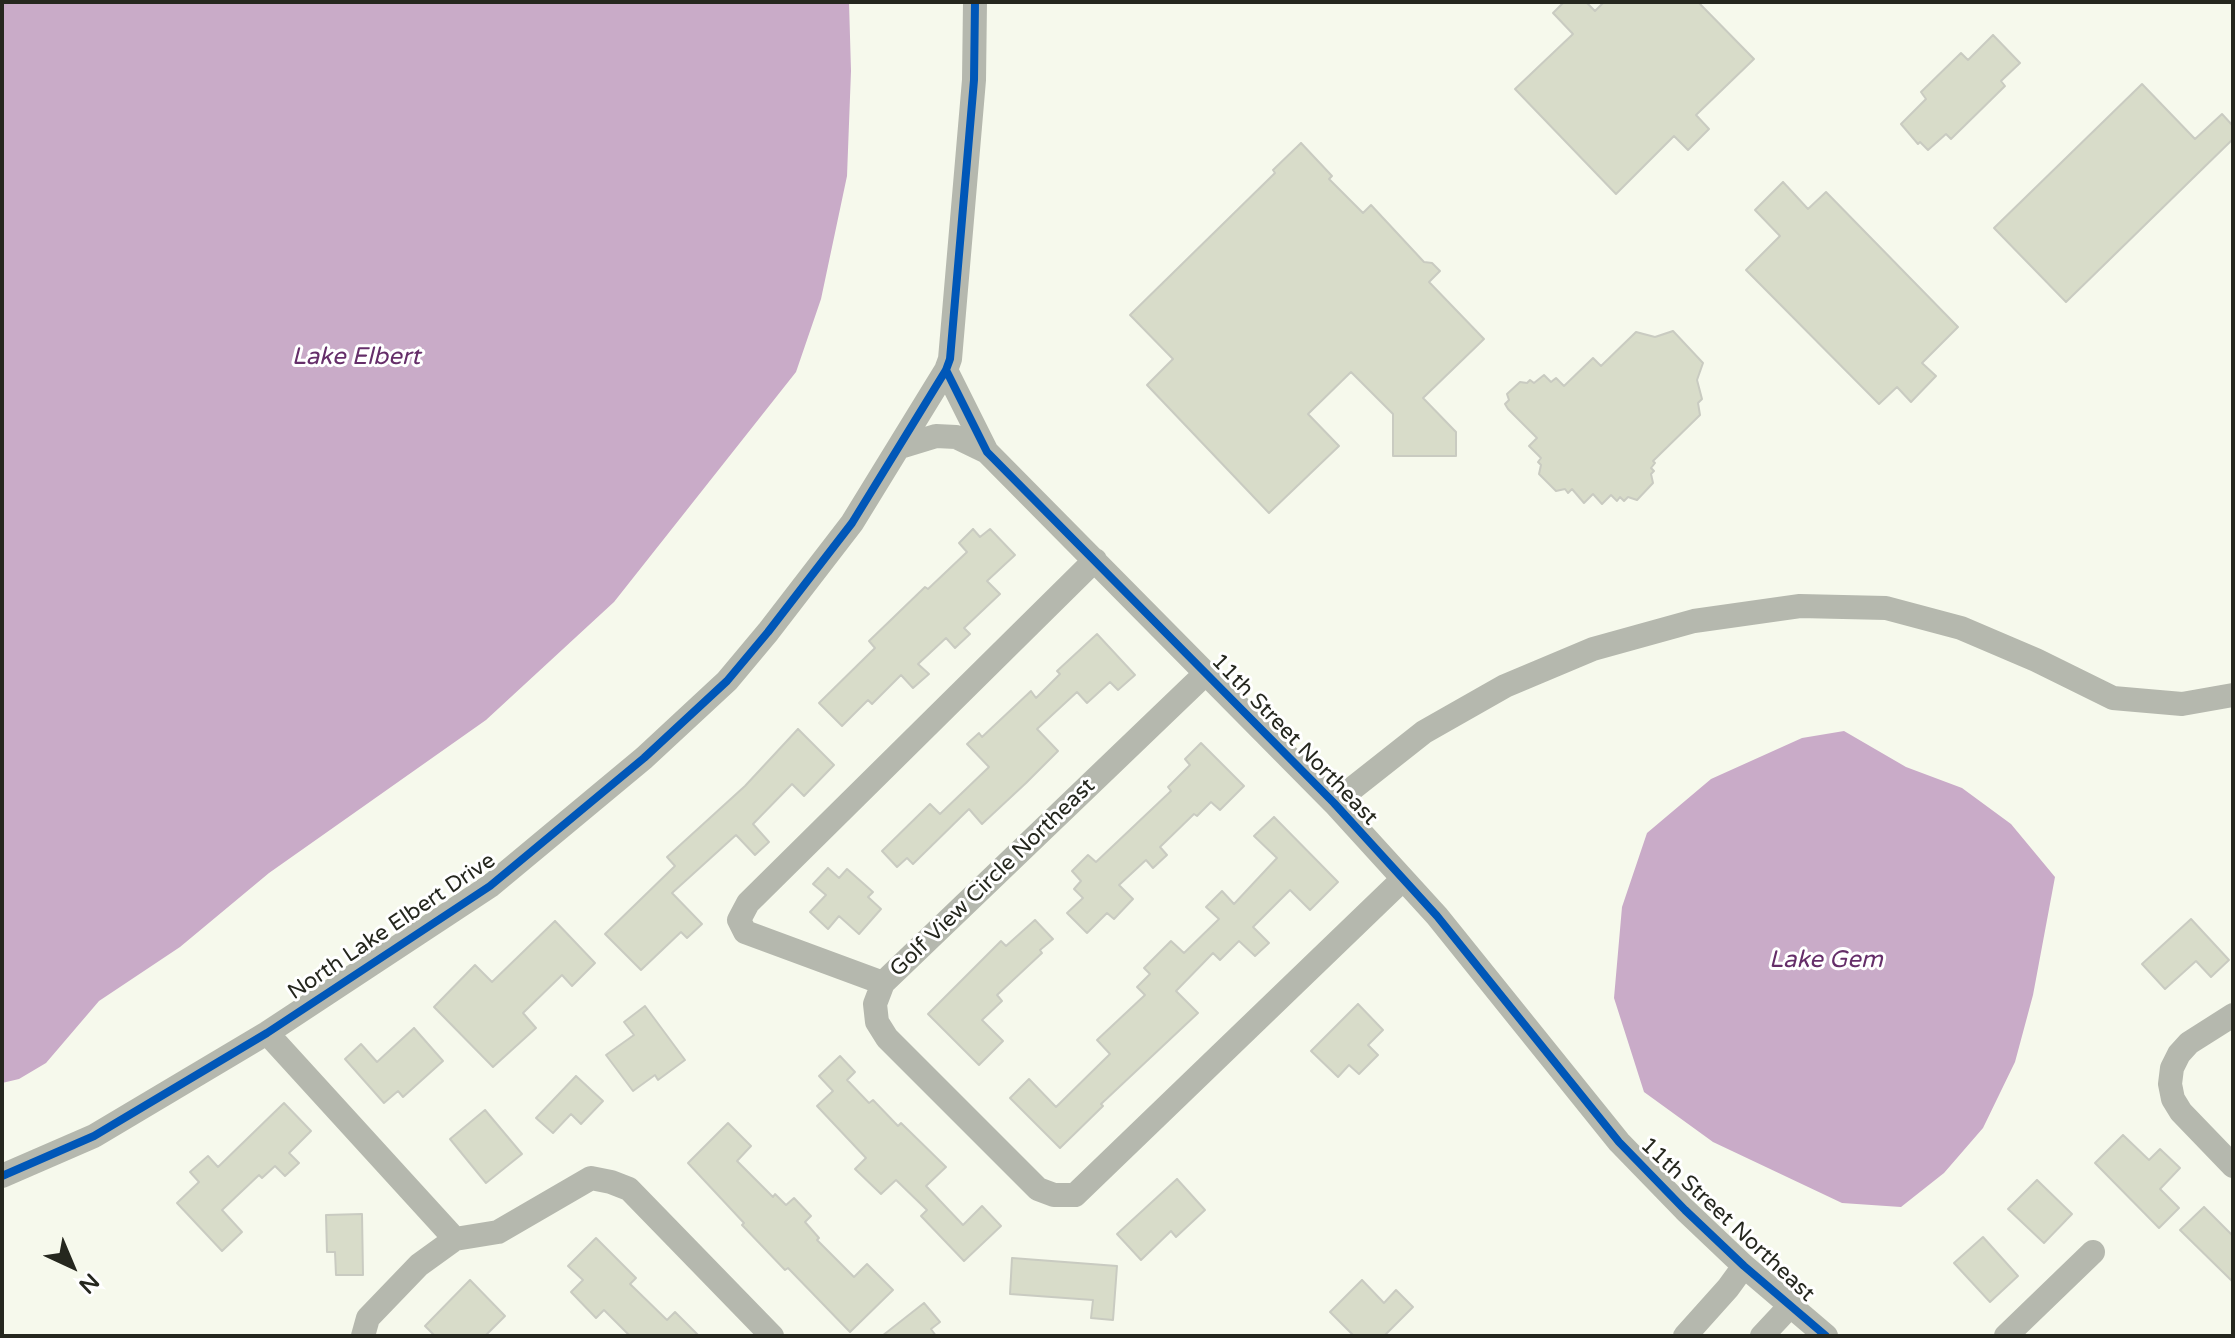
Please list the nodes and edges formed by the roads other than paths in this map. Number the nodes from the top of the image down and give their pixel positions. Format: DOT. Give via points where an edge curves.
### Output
graph roads {
  1 [pos="975,2"];
  2 [pos="946,370"];
  3 [pos="900,447"];
  4 [pos="987,452"];
  5 [pos="1095,560"];
  6 [pos="1205,674"];
  7 [pos="2233,695"];
  8 [pos="1334,803"];
  9 [pos="1402,880"];
  10 [pos="883,983"];
  11 [pos="2233,1015"];
  12 [pos="267,1033"];
  13 [pos="2233,1166"];
  14 [pos="2,1176"];
  15 [pos="455,1239"];
  16 [pos="2093,1252"];
  17 [pos="1744,1266"];
  18 [pos="1790,1306"];
  19 [pos="363,1336"];
  20 [pos="772,1336"];
  21 [pos="1685,1336"];
  22 [pos="1762,1336"];
  23 [pos="1826,1336"];
  24 [pos="2006,1336"];
  1 -- 2 [label="street" via="974,80"];
  2 -- 3 [label="street, North Lake Elbert Drive"];
  2 -- 4 [label="street, 11th Street Northeast"];
  3 -- 4 [label="street" via="936,436 956,437"];
  3 -- 12 [label="street, North Lake Elbert Drive" via="873,492 768,632 727,681 644,758 490,886"];
  4 -- 5 [label="street, 11th Street Northeast"];
  5 -- 6 [label="street, 11th Street Northeast"];
  5 -- 10 [label="street" via="748,903 739,920 745,932"];
  6 -- 8 [label="street, 11th Street Northeast"];
  6 -- 10 [label="street, Golf View Circle Northeast"];
  7 -- 8 [label="street" via="2182,704 2113,698 1961,628 1886,608 1800,606 1694,621 1593,649 1505,686 1424,732"];
  8 -- 9 [label="street, 11th Street Northeast"];
  9 -- 10 [label="street, Golf View Circle Northeast" via="1075,1195 1038,1189 887,1038 877,1022 875,1004"];
  9 -- 17 [label="street, 11th Street Northeast" via="1619,1142"];
  11 -- 13 [label="street" via="2189,1043 2170,1077 2181,1112"];
  12 -- 14 [label="street, North Lake Elbert Drive" via="94,1136"];
  12 -- 15 [label="street"];
  15 -- 19 [label="street" via="419,1265 368,1318"];
  15 -- 20 [label="street" via="498,1232 591,1178 611,1182 629,1189"];
  16 -- 24 [label="street"];
  17 -- 18 [label="street, 11th Street Northeast"];
  17 -- 21 [label="street"];
  18 -- 22 [label="street"];
  18 -- 23 [label="street, 11th Street Northeast"];
}
